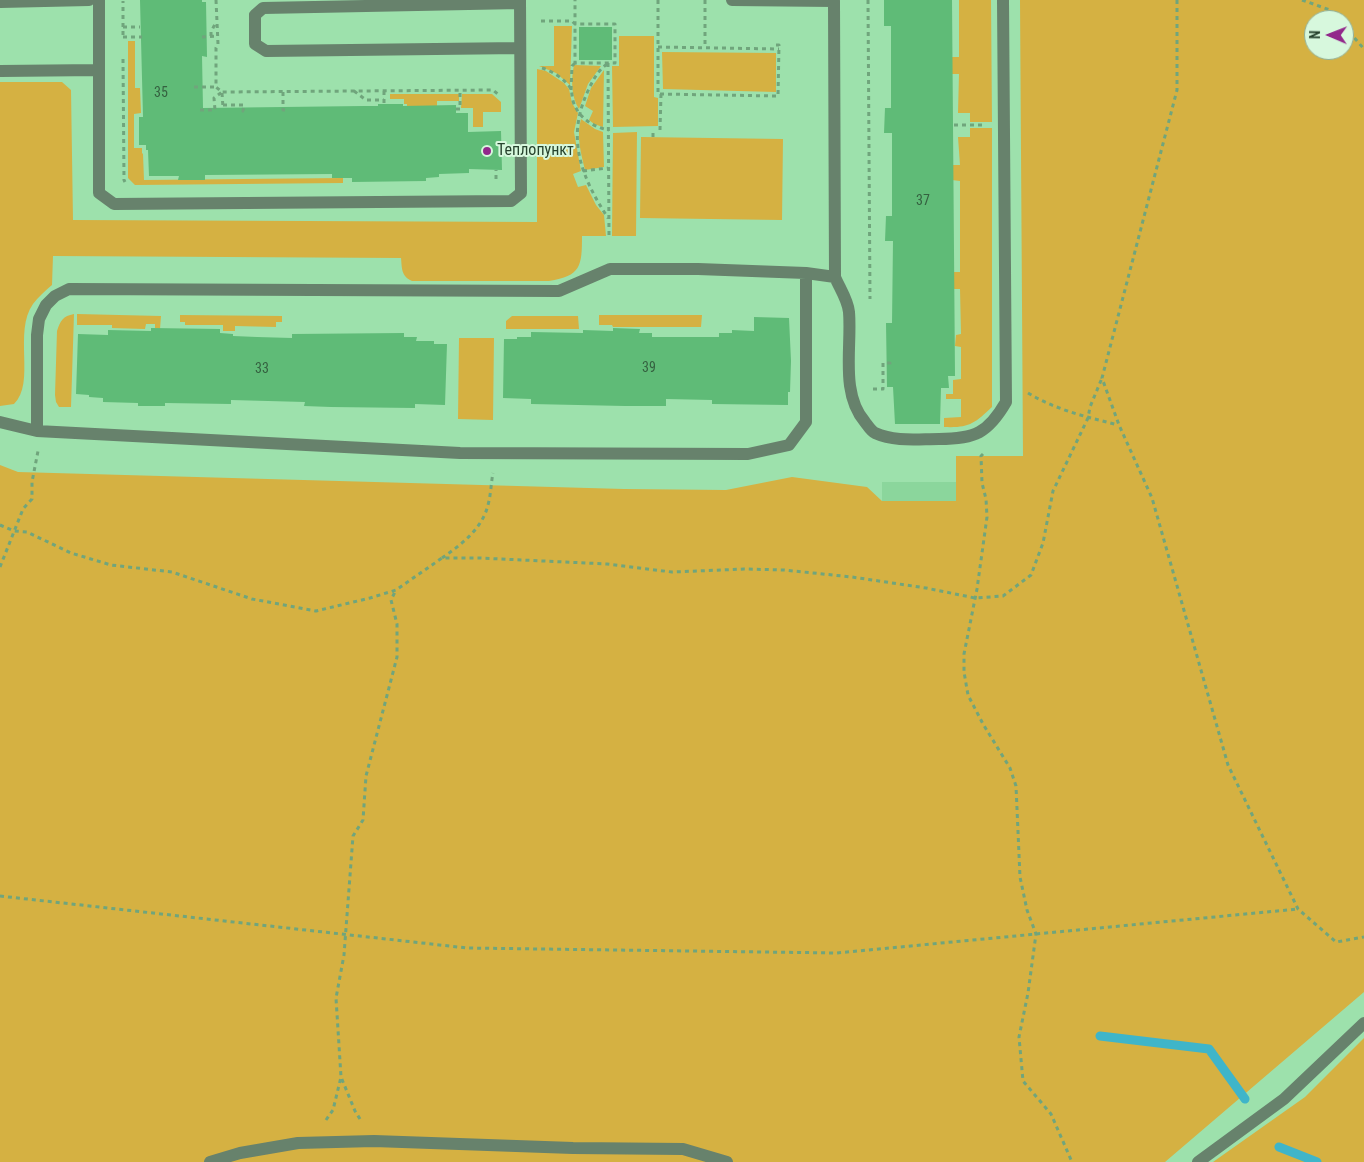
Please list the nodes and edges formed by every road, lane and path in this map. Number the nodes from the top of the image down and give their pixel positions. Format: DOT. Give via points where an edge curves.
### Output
graph roads {
  1 [pos="89,0"];
  2 [pos="99,0"];
  3 [pos="123,0"];
  4 [pos="216,0"];
  5 [pos="575,0"];
  6 [pos="658,0"];
  7 [pos="705,0"];
  8 [pos="732,0"];
  9 [pos="868,0"];
  10 [pos="1003,0"];
  11 [pos="1177,0"];
  12 [pos="1302,0"];
  13 [pos="520,1"];
  14 [pos="0,2"];
  15 [pos="1330,10"];
  16 [pos="216,24"];
  17 [pos="575,24"];
  18 [pos="140,27"];
  19 [pos="123,28"];
  20 [pos="211,36"];
  21 [pos="217,36"];
  22 [pos="123,37"];
  23 [pos="142,37"];
  24 [pos="202,37"];
  25 [pos="1354,38"];
  26 [pos="776,45"];
  27 [pos="123,47"];
  28 [pos="658,47"];
  29 [pos="520,48"];
  30 [pos="705,48"];
  31 [pos="779,49"];
  32 [pos="1364,49"];
  33 [pos="123,56"];
  34 [pos="575,63"];
  35 [pos="608,63"];
  36 [pos="99,70"];
  37 [pos="0,71"];
  38 [pos="520,77"];
  39 [pos="194,87"];
  40 [pos="216,87"];
  41 [pos="460,90"];
  42 [pos="493,90"];
  43 [pos="571,90"];
  44 [pos="354,91"];
  45 [pos="384,91"];
  46 [pos="222,92"];
  47 [pos="283,92"];
  48 [pos="661,94"];
  49 [pos="506,99"];
  50 [pos="456,108"];
  51 [pos="200,110"];
  52 [pos="288,110"];
  53 [pos="247,111"];
  54 [pos="580,114"];
  55 [pos="954,125"];
  56 [pos="988,125"];
  57 [pos="609,130"];
  58 [pos="653,130"];
  59 [pos="660,130"];
  60 [pos="653,137"];
  61 [pos="608,168"];
  62 [pos="584,172"];
  63 [pos="128,184"];
  64 [pos="609,218"];
  65 [pos="609,236"];
  66 [pos="806,273"];
  67 [pos="835,276"];
  68 [pos="870,303"];
  69 [pos="889,366"];
  70 [pos="1102,378"];
  71 [pos="1023,390"];
  72 [pos="874,395"];
  73 [pos="1088,418"];
  74 [pos="0,422"];
  75 [pos="1119,425"];
  76 [pos="37,431"];
  77 [pos="496,453"];
  78 [pos="981,456"];
  79 [pos="0,525"];
  80 [pos="14,531"];
  81 [pos="442,558"];
  82 [pos="0,567"];
  83 [pos="396,590"];
  84 [pos="975,598"];
  85 [pos="0,896"];
  86 [pos="1298,909"];
  87 [pos="345,934"];
  88 [pos="1036,934"];
  89 [pos="1364,937"];
  90 [pos="1364,1023"];
  91 [pos="341,1077"];
  92 [pos="374,1141"];
  93 [pos="298,1143"];
  94 [pos="210,1162"];
  95 [pos="726,1162"];
  96 [pos="1072,1162"];
  97 [pos="1198,1162"];
  1 -- 14 [label="street"];
  2 -- 36 [label="street"];
  3 -- 19 [label="path"];
  4 -- 16 [label="path"];
  5 -- 17 [label="path"];
  6 -- 28 [label="path"];
  7 -- 30 [label="path"];
  8 -- 67 [label="street" via="834,0"];
  9 -- 68 [label="path"];
  10 -- 67 [label="street" via="1006,402 997,418 986,429 971,436 950,439 895,439 873,432 858,413 850,384 849,310"];
  11 -- 70 [label="path" via="1177,90"];
  12 -- 15 [label="path"];
  13 -- 17 [label="path" via="536,22 572,21"];
  13 -- 29 [label="street"];
  13 -- 29 [label="street" via="263,8 255,15 255,44 266,51"];
  16 -- 20 [label="path"];
  16 -- 21 [label="path"];
  17 -- 34 [label="path"];
  17 -- 35 [label="path" via="616,24 615,63"];
  18 -- 19 [label="path"];
  19 -- 22 [label="path"];
  20 -- 21 [label="path"];
  20 -- 24 [label="path"];
  21 -- 40 [label="path"];
  22 -- 23 [label="path"];
  22 -- 27 [label="path"];
  25 -- 32 [label="path"];
  26 -- 31 [label="path"];
  28 -- 30 [label="path"];
  28 -- 48 [label="path" via="658,94"];
  29 -- 38 [label="street"];
  30 -- 31 [label="path"];
  31 -- 48 [label="path" via="778,96"];
  33 -- 63 [label="path" via="124,180"];
  34 -- 35 [label="path"];
  34 -- 43 [label="path"];
  35 -- 54 [label="path" via="591,85"];
  35 -- 57 [label="path"];
  36 -- 37 [label="street"];
  36 -- 38 [label="street" via="99,193 114,204 511,201 521,193"];
  38 -- 42 [label="path" via="513,89"];
  38 -- 43 [label="path" via="528,67 548,70"];
  39 -- 40 [label="path"];
  40 -- 46 [label="path"];
  41 -- 42 [label="path"];
  41 -- 45 [label="path"];
  41 -- 50 [label="path" via="460,109"];
  42 -- 49 [label="path"];
  43 -- 54 [label="path"];
  44 -- 45 [label="path"];
  44 -- 45 [label="path" via="366,100 384,102"];
  44 -- 47 [label="path"];
  46 -- 47 [label="path"];
  46 -- 51 [label="path" via="214,98 215,110"];
  46 -- 53 [label="path" via="223,106 244,105 244,111"];
  47 -- 52 [label="path" via="283,110"];
  48 -- 59 [label="path"];
  54 -- 57 [label="path" via="593,126"];
  54 -- 62 [label="path" via="577,147"];
  55 -- 56 [label="path"];
  57 -- 61 [label="path"];
  58 -- 60 [label="path"];
  61 -- 62 [label="path"];
  61 -- 64 [label="path"];
  62 -- 64 [label="path" via="588,185"];
  64 -- 65 [label="path"];
  66 -- 67 [label="street"];
  66 -- 76 [label="street" via="610,269 559,291 69,290 55,296 39,319"];
  66 -- 77 [label="street" via="806,422 789,445 748,454"];
  69 -- 72 [label="path" via="890,363 883,363 883,389 872,389"];
  70 -- 73 [label="path"];
  70 -- 75 [label="path"];
  71 -- 73 [label="path" via="1049,404"];
  73 -- 75 [label="path"];
  73 -- 84 [label="path" via="1053,491 1043,543 1031,575 1003,596"];
  74 -- 76 [label="street"];
  75 -- 86 [label="path" via="1152,498 1228,765"];
  76 -- 77 [label="street"];
  76 -- 80 [label="path" via="39,446 32,500 23,509"];
  77 -- 81 [label="path" via="488,505 480,524 465,541"];
  78 -- 84 [label="path" via="987,517"];
  79 -- 80 [label="path"];
  80 -- 82 [label="path"];
  80 -- 83 [label="path" via="27,532 71,553 111,565 172,572 252,599 316,611"];
  81 -- 83 [label="path"];
  81 -- 84 [label="path" via="607,564 672,572 784,570 852,577"];
  83 -- 87 [label="path" via="391,600 397,624 398,657 366,776 363,820 354,836"];
  84 -- 88 [label="path" via="964,654 968,695 1010,768 1016,786 1020,877"];
  85 -- 87 [label="path"];
  86 -- 88 [label="path"];
  86 -- 89 [label="path" via="1336,942"];
  87 -- 88 [label="path" via="467,948 837,953"];
  87 -- 91 [label="path" via="336,998"];
  88 -- 96 [label="path" via="1019,1037 1023,1081 1051,1114"];
  90 -- 97 [label="street" via="1284,1099"];
  91 -- 92 [label="path" via="355,1112"];
  91 -- 93 [label="path" via="333,1110 318,1129"];
  92 -- 93 [label="street"];
  92 -- 95 [label="street" via="683,1149"];
  93 -- 94 [label="street"];
}
